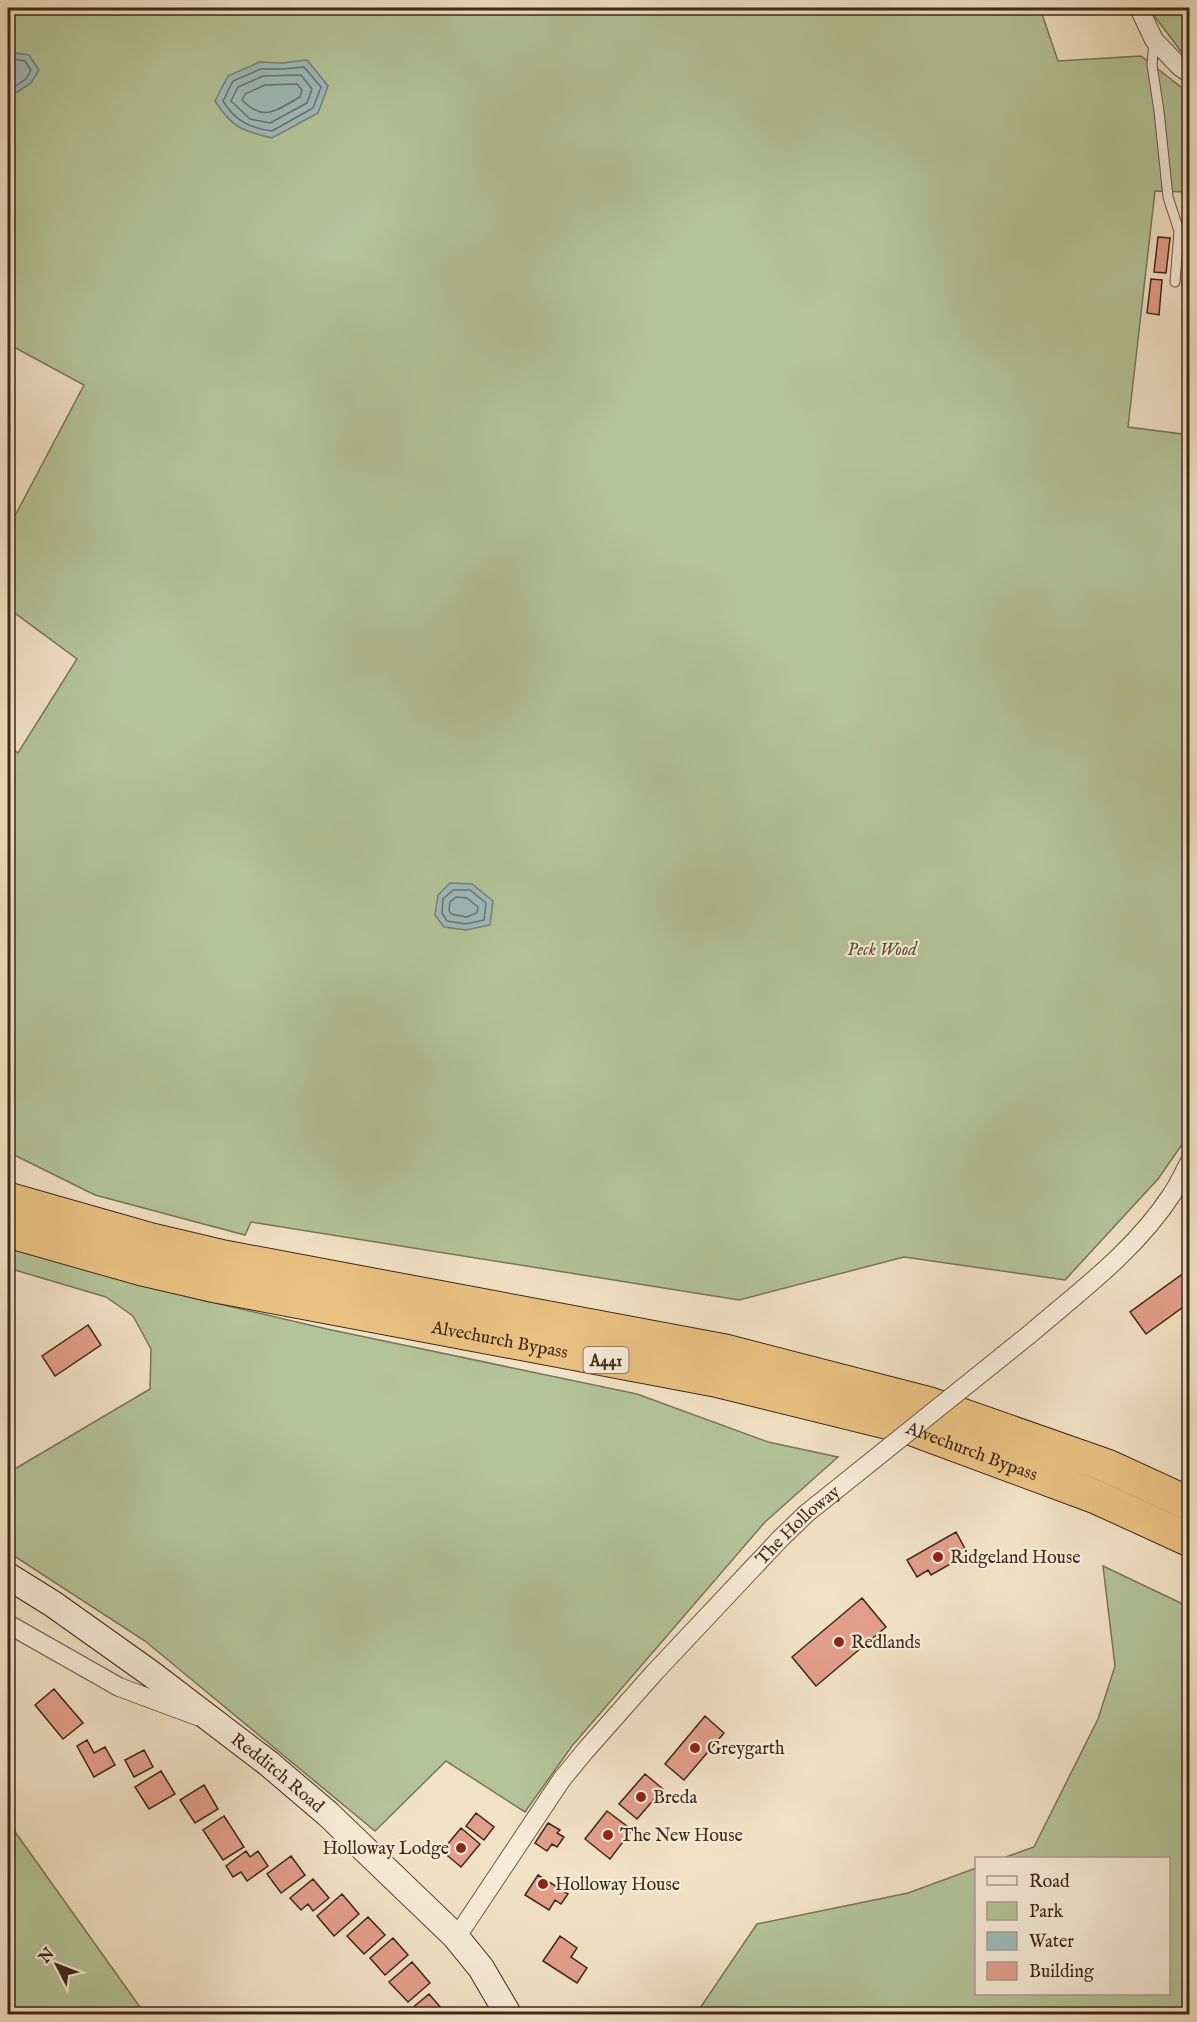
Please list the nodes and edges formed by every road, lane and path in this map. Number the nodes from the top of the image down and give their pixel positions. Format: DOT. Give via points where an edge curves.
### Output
graph roads {
  1 [pos="1139,8"];
  2 [pos="1155,40"];
  3 [pos="1190,74"];
  4 [pos="1174,282"];
  5 [pos="1190,1161"];
  6 [pos="8,1199"];
  7 [pos="8,1231"];
  8 [pos="1190,1504"];
  9 [pos="1190,1540"];
  10 [pos="8,1576"];
  11 [pos="8,1624"];
  12 [pos="213,1722"];
  13 [pos="455,1936"];
  14 [pos="508,2014"];
  1 -- 2 [label="street"];
  2 -- 3 [label="street"];
  2 -- 4 [label="lane" via="1152,64 1168,197 1179,231"];
  5 -- 13 [label="street, The Holloway, bridge" via="1143,1231 1109,1266 780,1539 621,1708 562,1779"];
  6 -- 8 [label="highway, Alvechurch Bypass / A441" via="224,1257 726,1351 930,1404 1107,1466"];
  7 -- 9 [label="highway, Alvechurch Bypass / A441" via="211,1285 715,1380 910,1428 1096,1497"];
  10 -- 12 [label="main road, Redditch Road" via="150,1673"];
  11 -- 12 [label="street" via="119,1687"];
  12 -- 13 [label="main road, Redditch Road" via="328,1814"];
  13 -- 14 [label="main road, Redditch Road" via="481,1968"];
}
